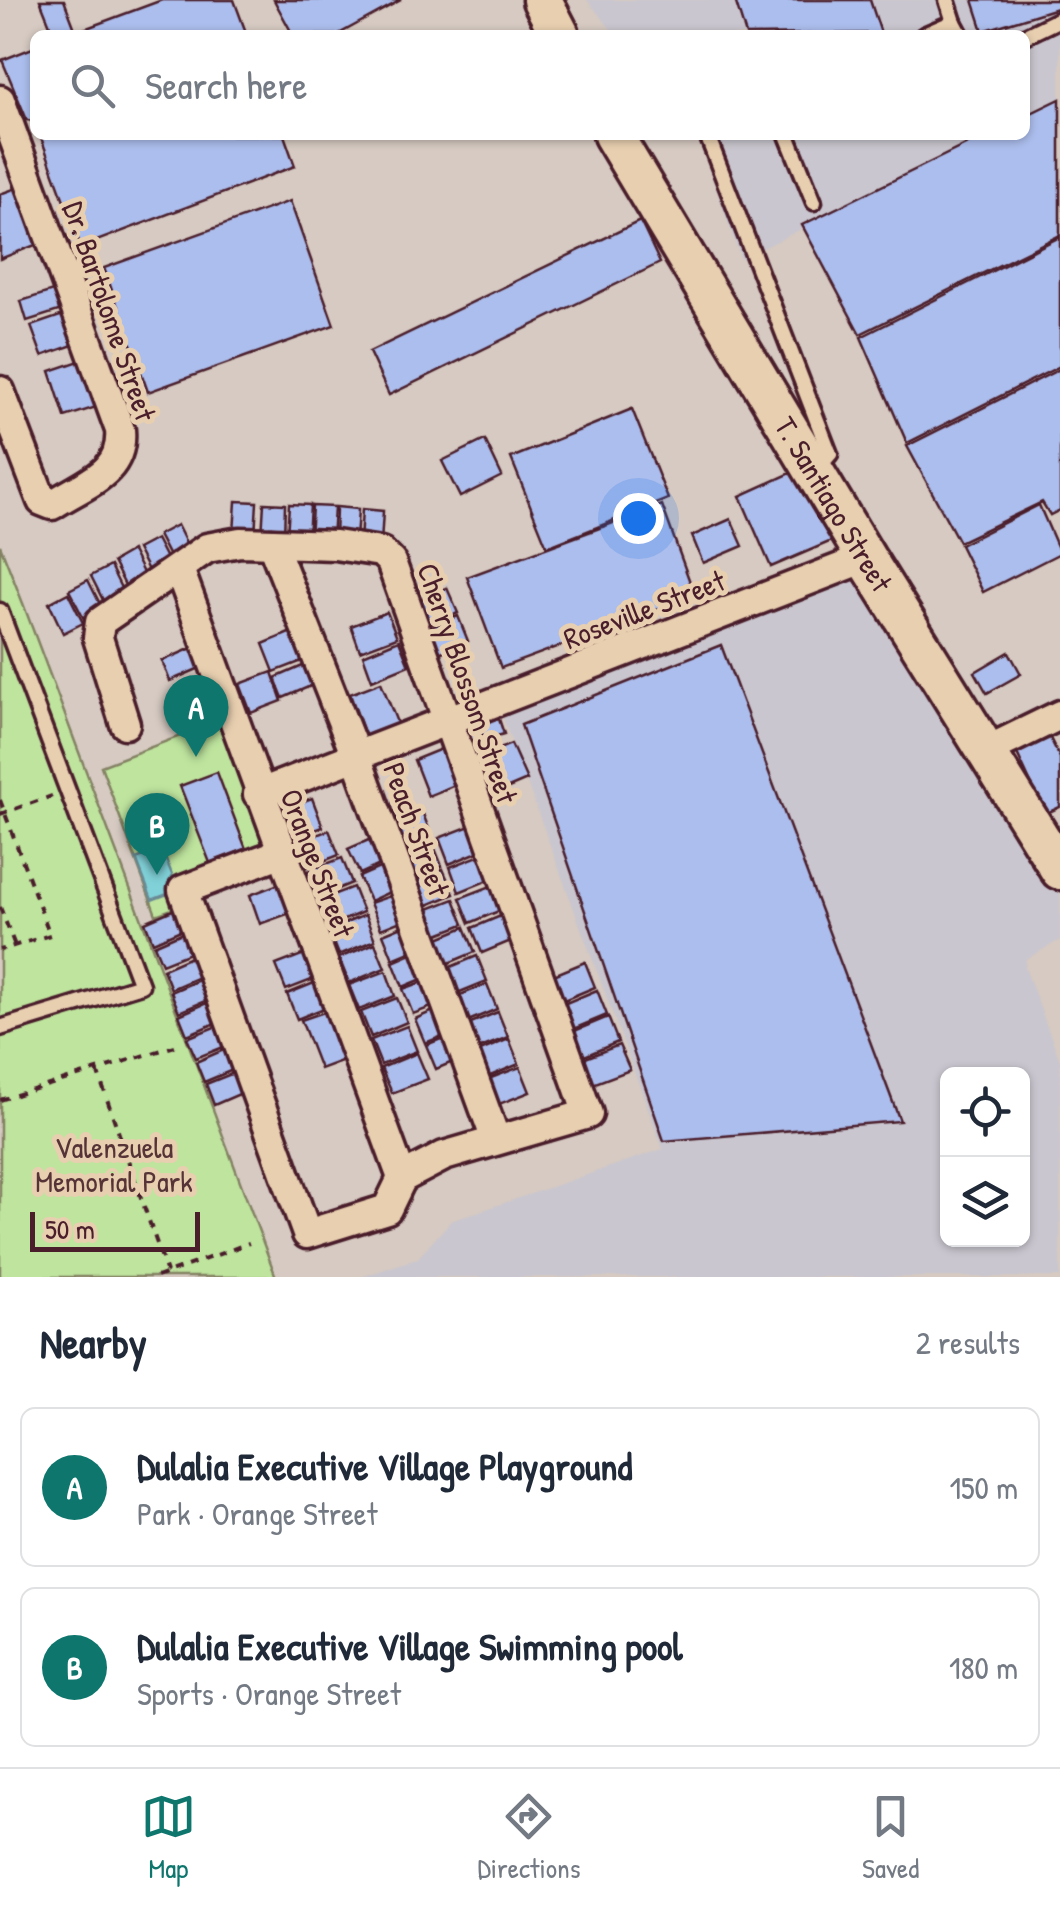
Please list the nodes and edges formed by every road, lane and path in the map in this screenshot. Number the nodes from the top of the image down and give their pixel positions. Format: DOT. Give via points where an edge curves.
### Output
graph roads {
  1 [pos="542,0"];
  2 [pos="946,0"];
  3 [pos="1060,20"];
  4 [pos="957,28"];
  5 [pos="557,30"];
  6 [pos="1030,34"];
  7 [pos="0,100"];
  8 [pos="617,140"];
  9 [pos="708,140"];
  10 [pos="789,140"];
  11 [pos="814,202"];
  12 [pos="0,391"];
  13 [pos="816,471"];
  14 [pos="272,543"];
  15 [pos="866,558"];
  16 [pos="179,569"];
  17 [pos="0,611"];
  18 [pos="1060,715"];
  19 [pos="446,721"];
  20 [pos="125,724"];
  21 [pos="986,751"];
  22 [pos="356,756"];
  23 [pos="66,791"];
  24 [pos="258,794"];
  25 [pos="0,800"];
  26 [pos="2,813"];
  27 [pos="280,854"];
  28 [pos="1060,870"];
  29 [pos="0,907"];
  30 [pos="15,946"];
  31 [pos="0,950"];
  32 [pos="0,1028"];
  33 [pos="175,1046"];
  34 [pos="97,1070"];
  35 [pos="0,1100"];
  36 [pos="496,1140"];
  37 [pos="402,1178"];
  38 [pos="248,1243"];
  39 [pos="167,1273"];
  40 [pos="156,1277"];
  1 -- 5 [label="main road"];
  2 -- 4 [label="lane"];
  3 -- 6 [label="lane"];
  7 -- 12 [label="street, Dr. Bartolome Street" via="120,430 116,464 52,505 42,501"];
  8 -- 13 [label="main road, T. Santiago Street"];
  9 -- 13 [label="lane" via="830,454"];
  10 -- 11 [label="lane"];
  13 -- 15 [label="main road, T. Santiago Street"];
  14 -- 16 [label="street, Cherry Blossom Street" via="206,548"];
  14 -- 19 [label="street, Cherry Blossom Street" via="382,552"];
  14 -- 22 [label="street, Peach Street"];
  15 -- 19 [label="street, Roseville Street"];
  15 -- 21 [label="main road, T. Santiago Street"];
  16 -- 20 [label="street, Cherry Blossom Street" via="97,630"];
  16 -- 24 [label="street, Orange Street"];
  17 -- 23 [label="lane"];
  18 -- 21 [label="street"];
  19 -- 22 [label="street, Roseville Street"];
  19 -- 36 [label="street, Cherry Blossom Street" via="588,1114"];
  21 -- 28 [label="main road, T. Santiago Street"];
  22 -- 24 [label="street, Roseville Street"];
  22 -- 36 [label="street, Peach Street"];
  23 -- 26 [label="path"];
  23 -- 32 [label="lane" via="141,985"];
  24 -- 27 [label="street, Orange Street"];
  25 -- 26 [label="path"];
  26 -- 30 [label="path" via="50,935"];
  27 -- 37 [label="street, Orange Street"];
  27 -- 37 [label="street" via="183,890 307,1234 388,1209"];
  29 -- 30 [label="path"];
  30 -- 31 [label="path"];
  33 -- 34 [label="path"];
  34 -- 35 [label="path"];
  34 -- 39 [label="path"];
  36 -- 37 [label="street"];
  38 -- 39 [label="path"];
  39 -- 40 [label="path"];
}
